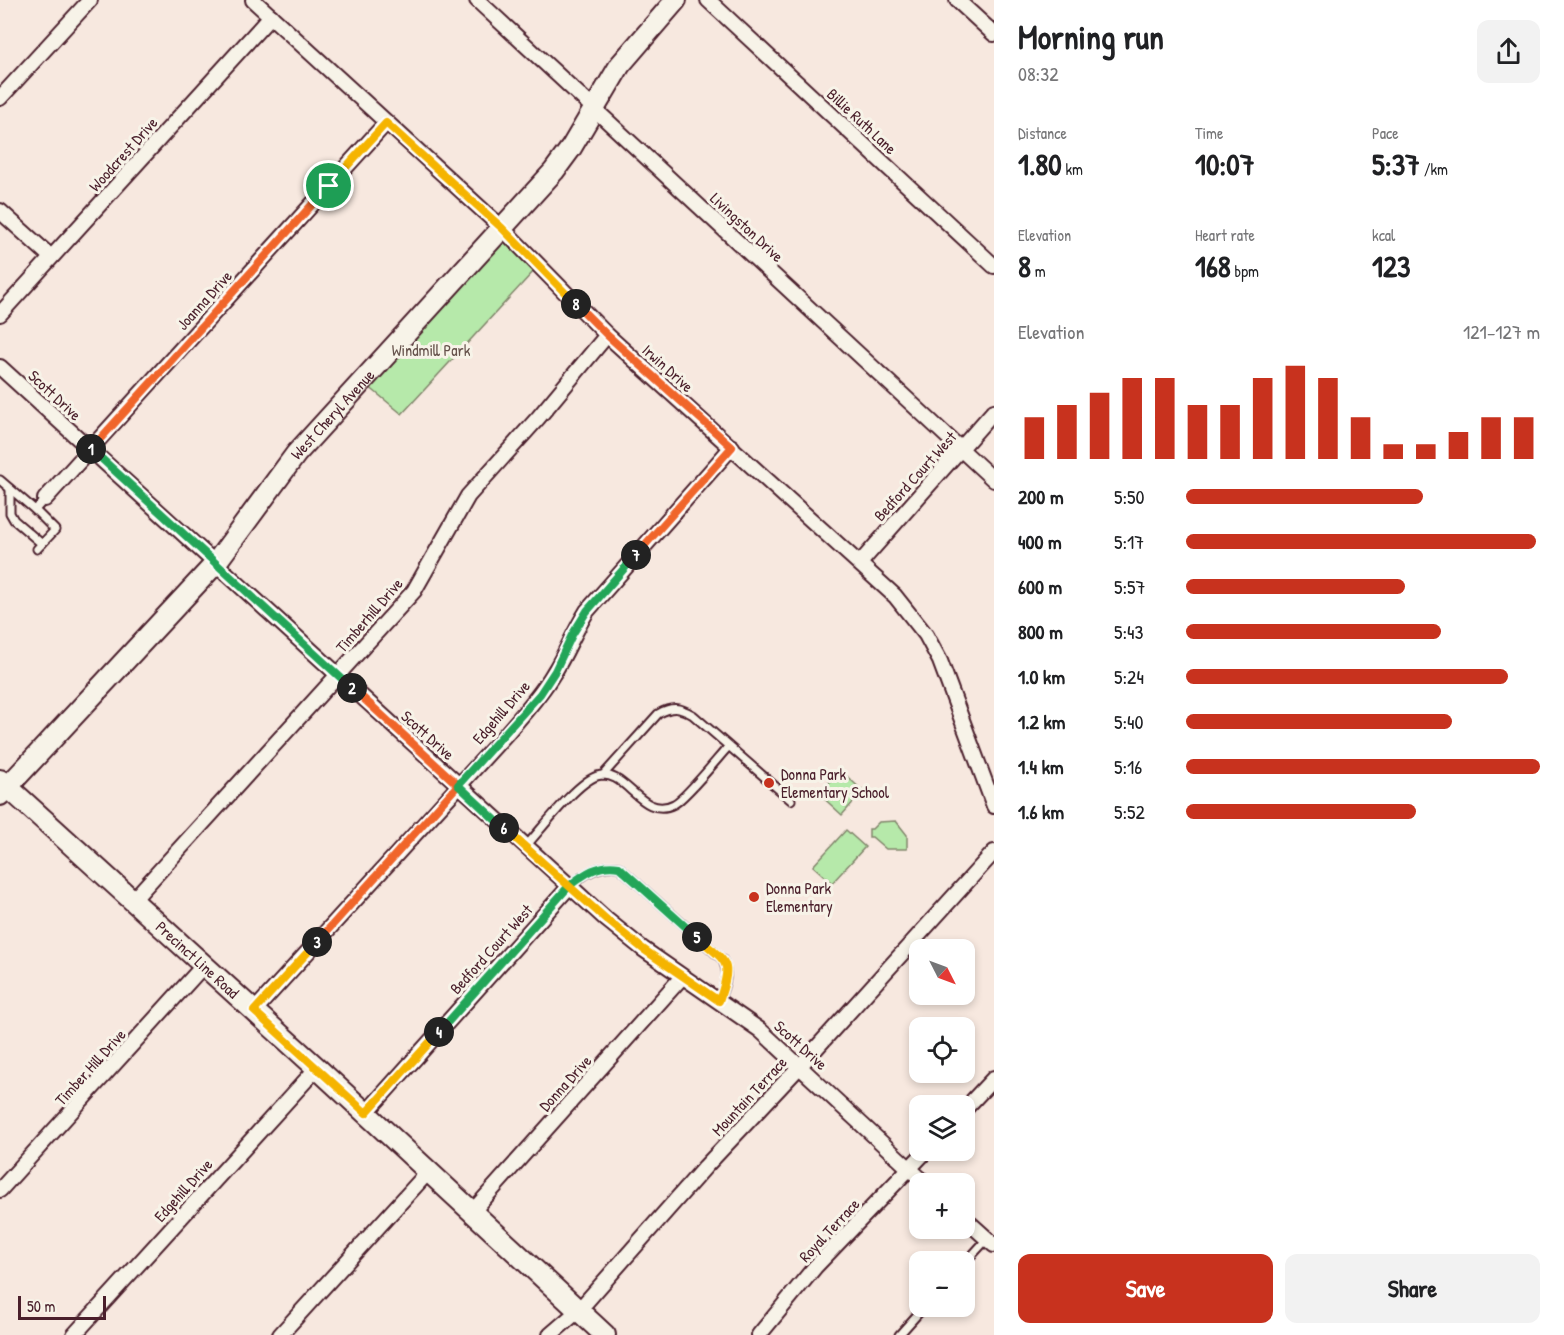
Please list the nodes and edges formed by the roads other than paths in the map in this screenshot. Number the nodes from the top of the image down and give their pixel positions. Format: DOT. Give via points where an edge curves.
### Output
graph roads {
  1 [pos="90,0"];
  2 [pos="253,0"];
  3 [pos="477,0"];
  4 [pos="676,0"];
  5 [pos="708,0"];
  6 [pos="957,0"];
  7 [pos="271,16"];
  8 [pos="994,34"];
  9 [pos="0,99"];
  10 [pos="594,108"];
  11 [pos="386,123"];
  12 [pos="0,211"];
  13 [pos="502,228"];
  14 [pos="51,257"];
  15 [pos="994,266"];
  16 [pos="0,314"];
  17 [pos="607,335"];
  18 [pos="0,367"];
  19 [pos="994,411"];
  20 [pos="732,447"];
  21 [pos="961,448"];
  22 [pos="90,450"];
  23 [pos="0,480"];
  24 [pos="994,480"];
  25 [pos="10,489"];
  26 [pos="45,498"];
  27 [pos="35,510"];
  28 [pos="860,563"];
  29 [pos="215,564"];
  30 [pos="338,675"];
  31 [pos="728,747"];
  32 [pos="603,775"];
  33 [pos="458,785"];
  34 [pos="3,787"];
  35 [pos="791,800"];
  36 [pos="994,806"];
  37 [pos="525,847"];
  38 [pos="994,852"];
  39 [pos="569,886"];
  40 [pos="133,900"];
  41 [pos="204,965"];
  42 [pos="682,977"];
  43 [pos="719,1001"];
  44 [pos="254,1011"];
  45 [pos="800,1066"];
  46 [pos="317,1068"];
  47 [pos="994,1078"];
  48 [pos="975,1098"];
  49 [pos="366,1113"];
  50 [pos="917,1161"];
  51 [pos="910,1169"];
  52 [pos="429,1171"];
  53 [pos="914,1173"];
  54 [pos="0,1190"];
  55 [pos="472,1212"];
  56 [pos="975,1228"];
  57 [pos="991,1242"];
  58 [pos="975,1255"];
  59 [pos="579,1310"];
  60 [pos="915,1317"];
  61 [pos="761,1334"];
  62 [pos="74,1335"];
  63 [pos="280,1335"];
  64 [pos="550,1335"];
  65 [pos="605,1335"];
  66 [pos="899,1335"];
  1 -- 9 [label="street"];
  2 -- 7 [label="street, Irwin Drive"];
  3 -- 10 [label="street, Livingston Drive"];
  4 -- 10 [label="street, West Cheryl Avenue" via="630,52"];
  5 -- 15 [label="street, Billie Ruth Lane"];
  6 -- 8 [label="street"];
  7 -- 11 [label="street, Irwin Drive"];
  7 -- 14 [label="street, Woodcrest Drive"];
  10 -- 13 [label="street, West Cheryl Avenue" via="554,171"];
  10 -- 21 [label="street, Livingston Drive"];
  11 -- 13 [label="street, Irwin Drive"];
  11 -- 22 [label="street, Joanna Drive"];
  12 -- 14 [label="street"];
  13 -- 17 [label="street, Irwin Drive"];
  13 -- 29 [label="street, West Cheryl Avenue" via="296,454"];
  14 -- 16 [label="street, Woodcrest Drive"];
  17 -- 20 [label="street, Irwin Drive"];
  17 -- 30 [label="street, Timberhill Drive" via="468,496 414,591"];
  18 -- 22 [label="street, Scott Drive"];
  19 -- 21 [label="street, Bedford Court West"];
  20 -- 28 [label="street, Irwin Drive"];
  20 -- 33 [label="street, Edgehill Drive" via="587,611 540,694"];
  21 -- 24 [label="street, Livingston Drive"];
  21 -- 28 [label="street, Bedford Court West"];
  22 -- 26 [label="street, Joanna Drive"];
  22 -- 29 [label="street, Scott Drive"];
  23 -- 25 [label="lane"];
  25 -- 27 [label="lane"];
  25 -- 27 [label="lane" via="10,513 39,547 55,530"];
  26 -- 27 [label="lane"];
  28 -- 36 [label="street, Irwin Drive" via="895,596 926,635 953,693"];
  29 -- 30 [label="street, Scott Drive"];
  29 -- 34 [label="street, West Cheryl Avenue"];
  30 -- 33 [label="street, Scott Drive"];
  30 -- 40 [label="street, Timberhill Drive"];
  31 -- 32 [label="lane" via="676,804 660,808 649,805 613,777"];
  31 -- 32 [label="lane" via="693,715 669,707 658,714"];
  31 -- 35 [label="lane"];
  32 -- 37 [label="lane" via="583,784"];
  33 -- 37 [label="street, Scott Drive"];
  33 -- 44 [label="street, Edgehill Drive"];
  34 -- 40 [label="street, Precinct Line Road"];
  37 -- 39 [label="street, Scott Drive"];
  38 -- 45 [label="street, Mountain Terrace"];
  39 -- 42 [label="street, Scott Drive"];
  39 -- 43 [label="lane" via="591,870 619,867 722,959 728,975"];
  39 -- 49 [label="street, Bedford Court West"];
  40 -- 41 [label="street, Precinct Line Road"];
  41 -- 44 [label="street, Precinct Line Road"];
  41 -- 54 [label="street, Timber Hill Drive"];
  42 -- 43 [label="street, Scott Drive"];
  42 -- 55 [label="street, Donna Drive"];
  43 -- 45 [label="street, Scott Drive" via="760,1030"];
  44 -- 46 [label="street, Precinct Line Road"];
  45 -- 51 [label="street, Scott Drive"];
  45 -- 59 [label="street, Mountain Terrace"];
  46 -- 49 [label="street, Precinct Line Road"];
  46 -- 62 [label="street, Edgehill Drive"];
  47 -- 48 [label="street"];
  49 -- 52 [label="street, Precinct Line Road"];
  50 -- 51 [label="street, Royal Terrace"];
  51 -- 53 [label="street, Scott Drive"];
  51 -- 61 [label="street, Royal Terrace" via="815,1267"];
  52 -- 55 [label="street, Precinct Line Road"];
  52 -- 63 [label="street"];
  55 -- 59 [label="street, Precinct Line Road"];
  56 -- 57 [label="street"];
  57 -- 58 [label="lane"];
  59 -- 64 [label="street, Mountain Terrace"];
  59 -- 65 [label="street, Precinct Line Road"];
  60 -- 66 [label="lane"];
}
